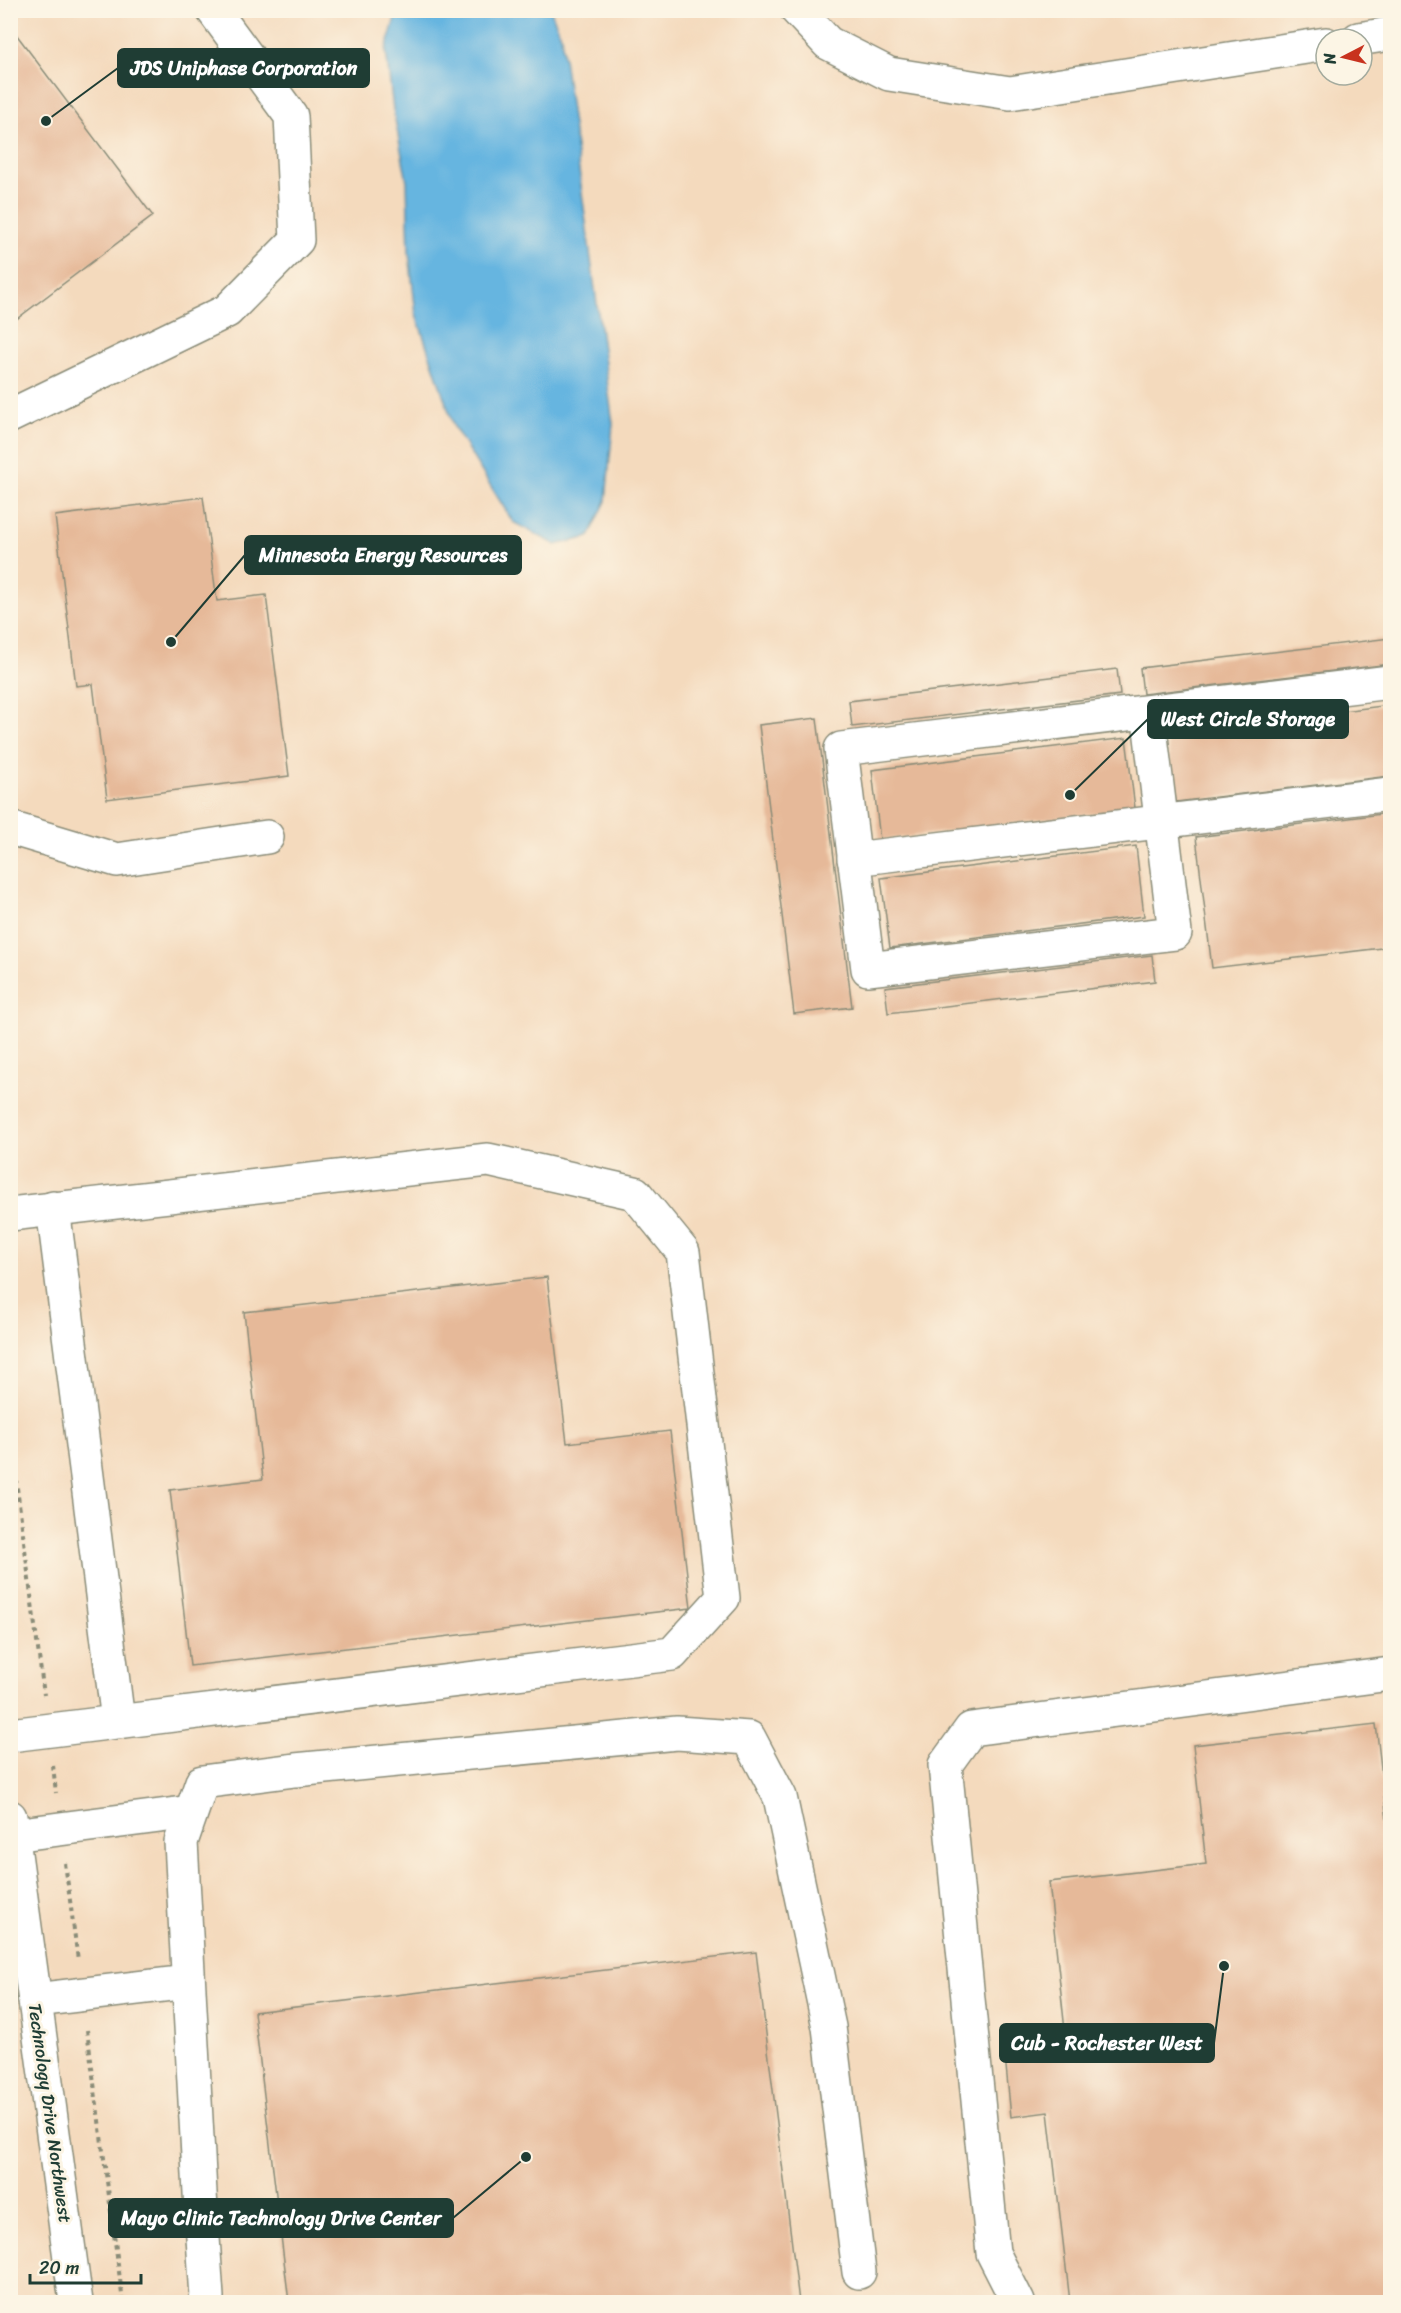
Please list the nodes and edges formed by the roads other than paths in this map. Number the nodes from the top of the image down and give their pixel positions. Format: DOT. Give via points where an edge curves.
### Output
graph roads {
  1 [pos="213,10"];
  2 [pos="797,10"];
  3 [pos="1390,34"];
  4 [pos="1374,36"];
  5 [pos="1314,46"];
  6 [pos="10,416"];
  7 [pos="1390,682"];
  8 [pos="1148,712"];
  9 [pos="1390,794"];
  10 [pos="1161,822"];
  11 [pos="10,828"];
  12 [pos="267,837"];
  13 [pos="854,859"];
  14 [pos="53,1208"];
  15 [pos="10,1214"];
  16 [pos="1390,1674"];
  17 [pos="118,1721"];
  18 [pos="10,1735"];
  19 [pos="190,1812"];
  20 [pos="12,1826"];
  21 [pos="188,1982"];
  22 [pos="35,2000"];
  23 [pos="859,2272"];
  24 [pos="76,2302"];
  25 [pos="205,2302"];
  26 [pos="1018,2302"];
  1 -- 6 [label="street" via="291,116 297,240 227,311"];
  2 -- 5 [label="street" via="828,44 889,74 1010,93"];
  3 -- 4 [label="street"];
  7 -- 8 [label="street"];
  8 -- 10 [label="street"];
  8 -- 13 [label="street" via="841,749"];
  9 -- 10 [label="street"];
  10 -- 13 [label="street"];
  10 -- 13 [label="street" via="1175,933 868,969"];
  11 -- 12 [label="street" via="117,860"];
  14 -- 15 [label="street"];
  14 -- 17 [label="street"];
  14 -- 17 [label="street" via="488,1161 635,1193 683,1252 723,1598 672,1654"];
  16 -- 26 [label="street" via="971,1729 945,1765 993,2253"];
  17 -- 18 [label="street"];
  19 -- 20 [label="street"];
  19 -- 21 [label="street" via="181,1842"];
  19 -- 23 [label="street" via="202,1782 677,1733 749,1738 780,1797 829,2027"];
  20 -- 22 [label="street, Technology Drive Northwest"];
  21 -- 22 [label="street"];
  21 -- 25 [label="street"];
  22 -- 24 [label="street, Technology Drive Northwest"];
}
